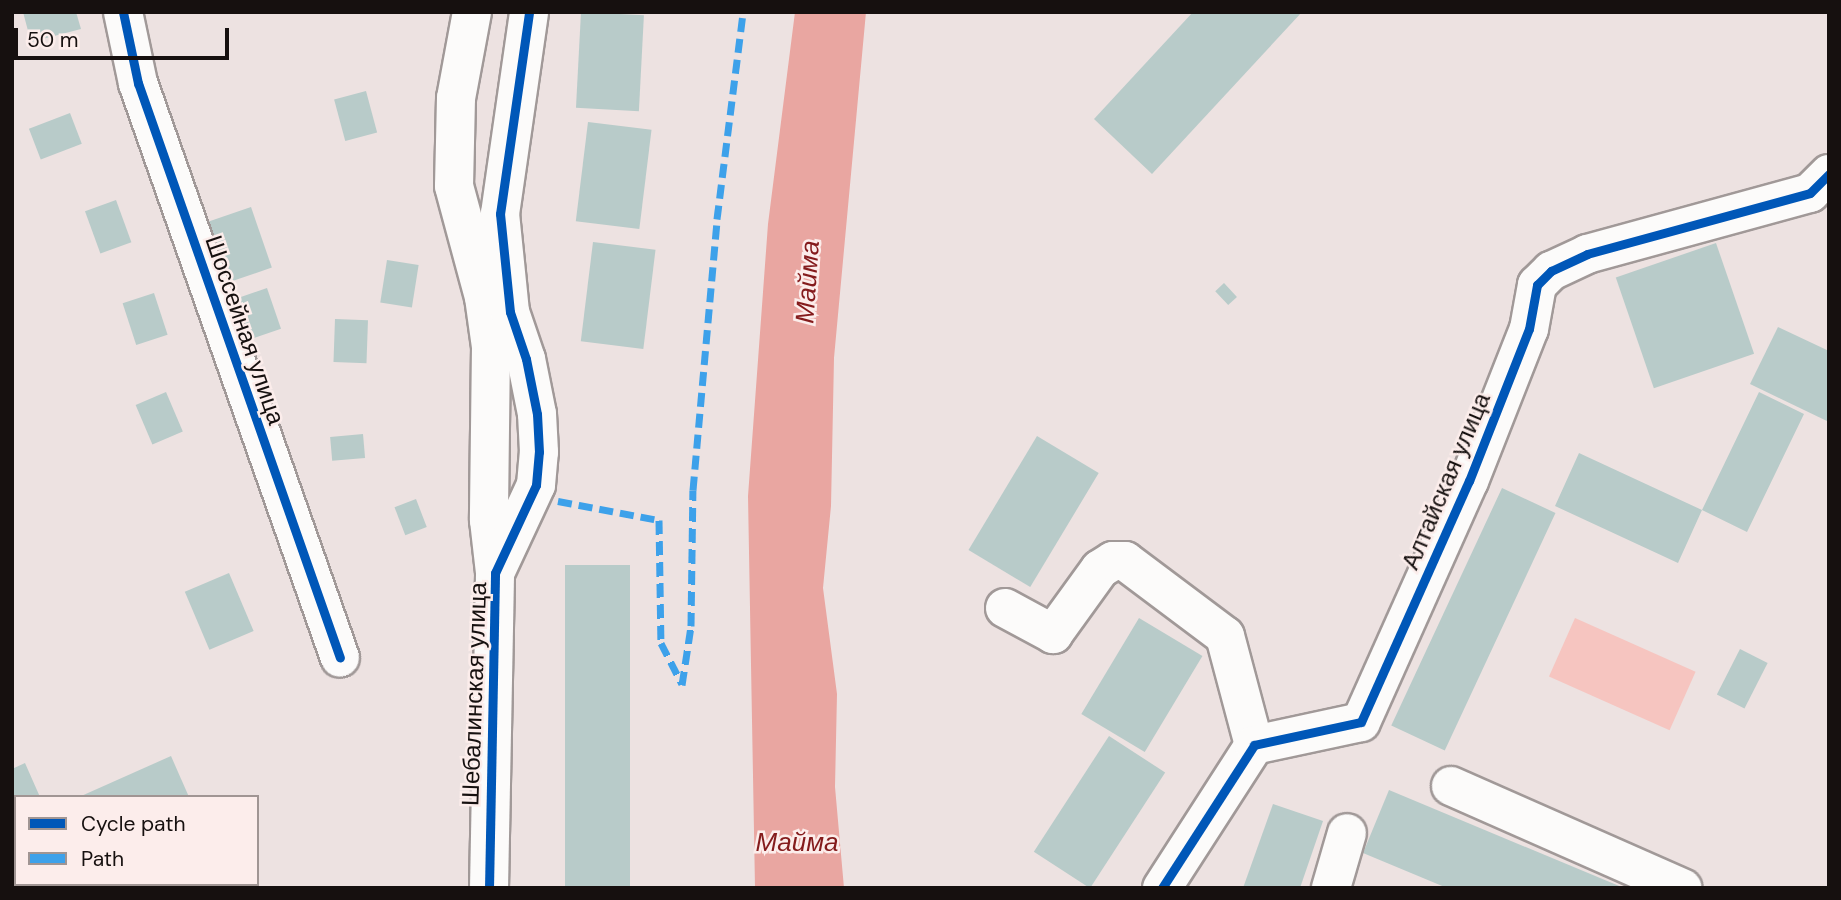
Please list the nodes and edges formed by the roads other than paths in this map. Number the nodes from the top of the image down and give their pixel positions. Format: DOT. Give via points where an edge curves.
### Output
graph roads {
  1 [pos="123,12"];
  2 [pos="472,12"];
  3 [pos="528,12"];
  4 [pos="1829,174"];
  5 [pos="495,573"];
  6 [pos="1005,608"];
  7 [pos="340,658"];
  8 [pos="1254,745"];
  9 [pos="1451,786"];
  10 [pos="1348,833"];
  11 [pos="489,888"];
  12 [pos="1162,888"];
  13 [pos="1331,888"];
  14 [pos="1682,888"];
  1 -- 7 [label="street, Шоссейная улица" via="138,83"];
  2 -- 5 [label="street" via="457,99 454,186 484,297 491,347 489,520"];
  3 -- 5 [label="street, Шебалинская улица" via="500,214 510,312 526,359 539,452 536,485"];
  4 -- 8 [label="street, Алтайская улица" via="1811,193 1587,254 1550,271 1537,285 1529,329 1474,468 1361,722"];
  5 -- 11 [label="street, Шебалинская улица"];
  6 -- 8 [label="street" via="1053,634 1100,569 1113,561 1125,561 1225,636"];
  8 -- 12 [label="street"];
  9 -- 14 [label="street"];
  10 -- 13 [label="street"];
}
